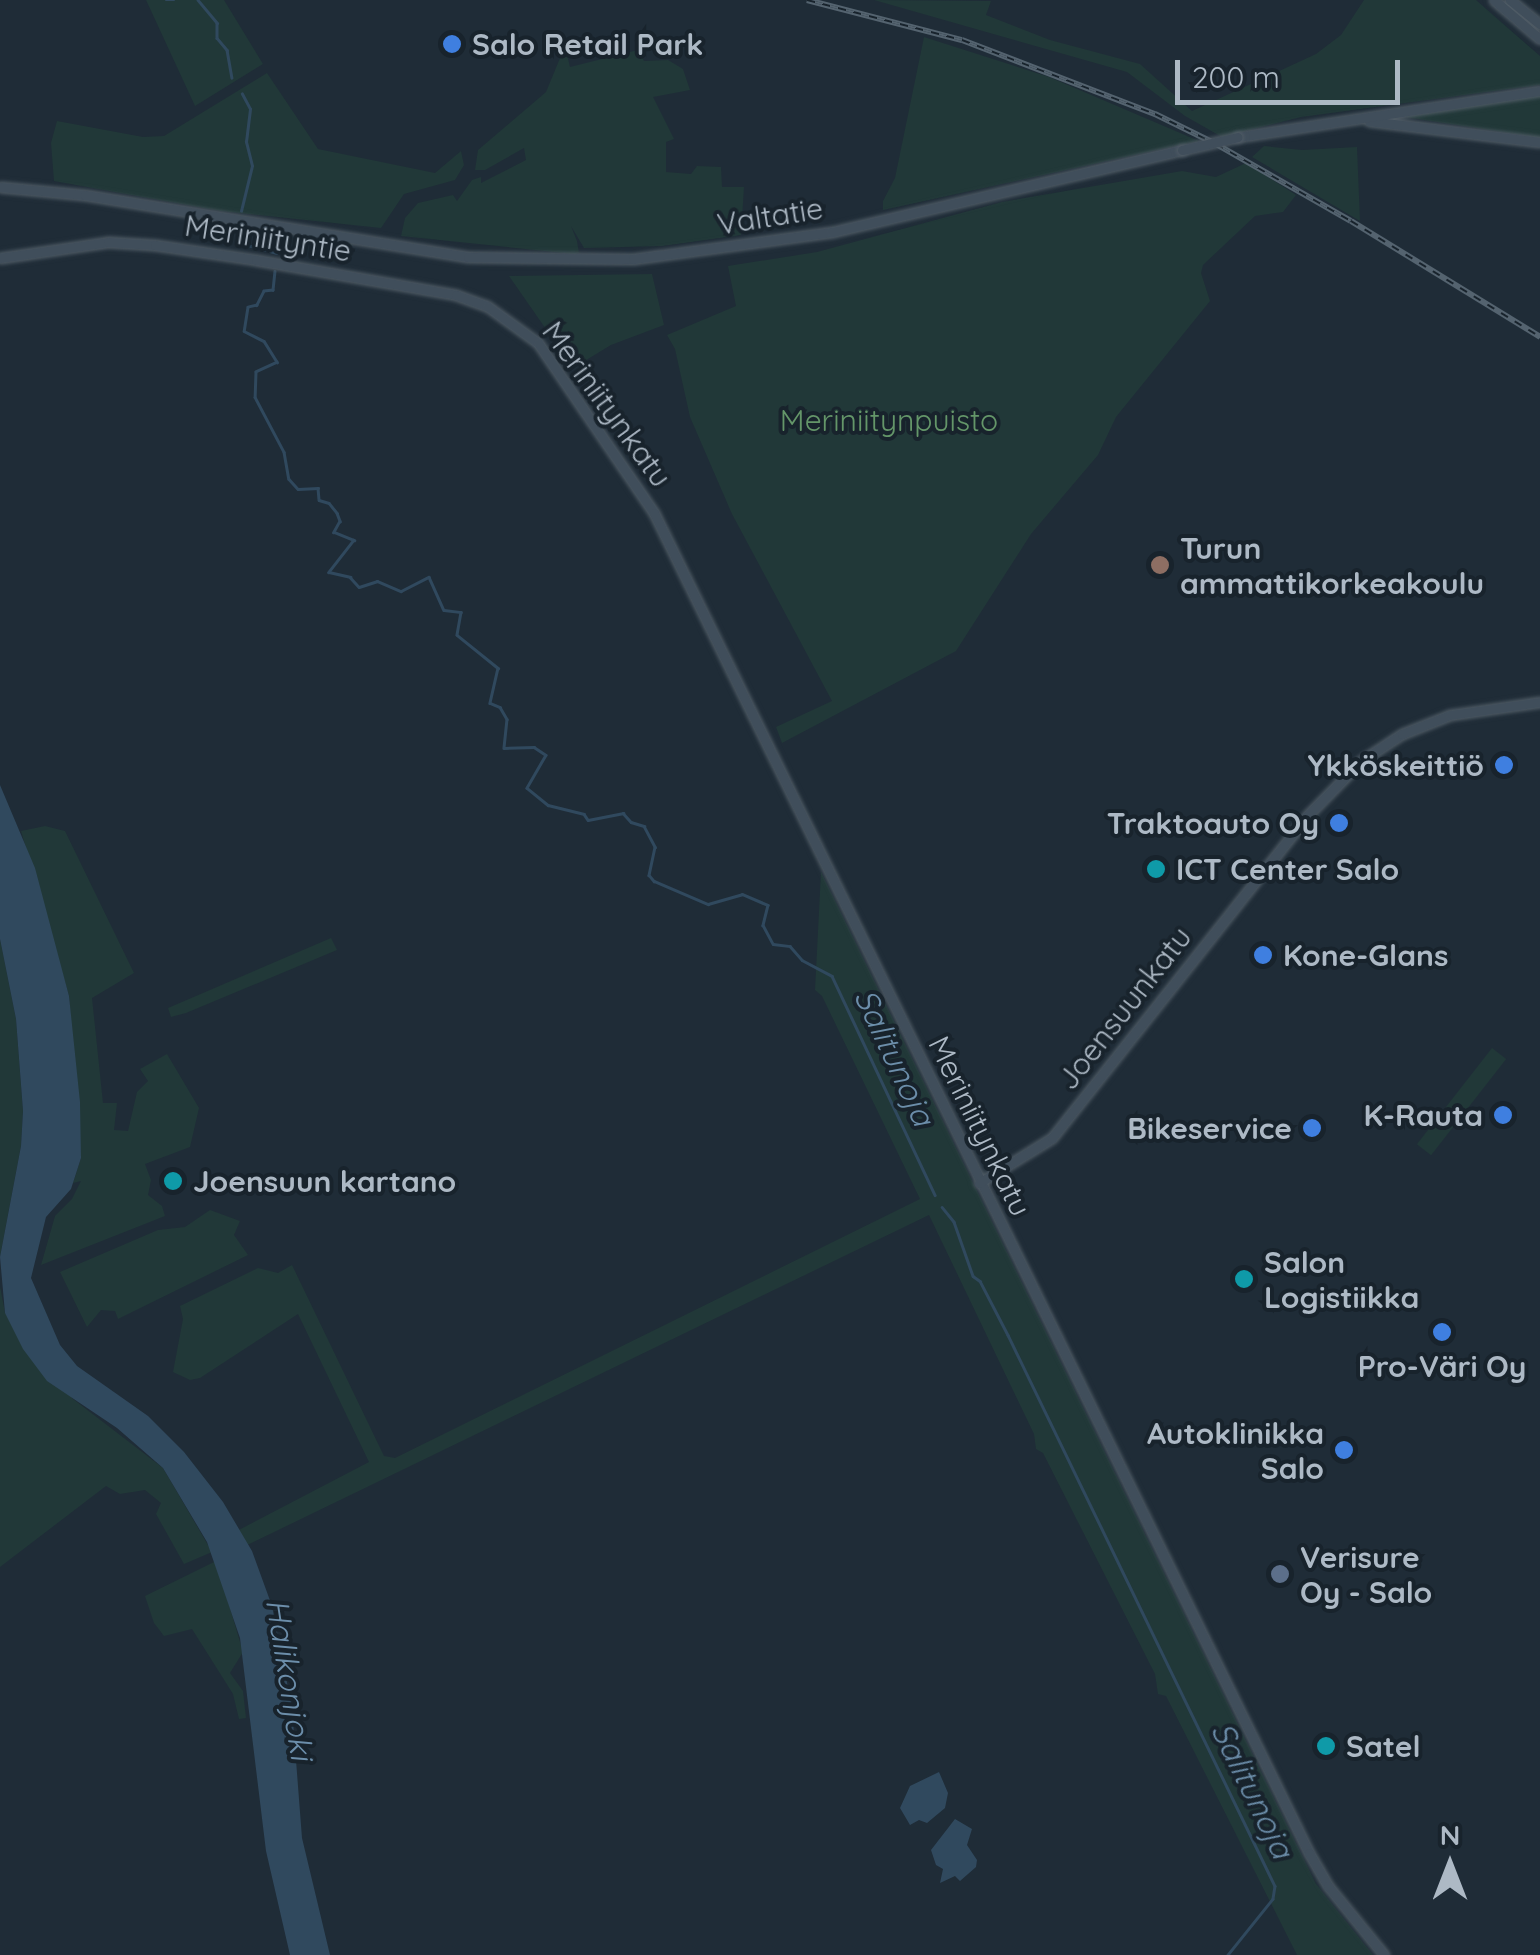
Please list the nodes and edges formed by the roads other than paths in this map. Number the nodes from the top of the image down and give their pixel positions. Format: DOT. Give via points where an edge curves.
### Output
graph roads {
  1 [pos="1494,0"];
  2 [pos="1510,0"];
  3 [pos="1528,0"];
  4 [pos="1540,7"];
  5 [pos="1516,12"];
  6 [pos="1526,20"];
  7 [pos="1540,24"];
  8 [pos="1540,39"];
  9 [pos="1540,91"];
  10 [pos="1342,120"];
  11 [pos="1540,142"];
  12 [pos="0,188"];
  13 [pos="0,258"];
  14 [pos="519,327"];
  15 [pos="1540,702"];
  16 [pos="980,1183"];
  17 [pos="1384,1955"];
  1 -- 5 [label="main road"];
  2 -- 5 [label="main road"];
  3 -- 5 [label="main road"];
  4 -- 6 [label="main road"];
  5 -- 6 [label="main road"];
  6 -- 7 [label="main road"];
  6 -- 8 [label="main road"];
  9 -- 10 [label="main road, Valtatie"];
  10 -- 11 [label="main road" via="1397,121"];
  10 -- 12 [label="main road, Valtatie, bridge" via="1238,137 832,232 634,258 468,257 85,195"];
  13 -- 14 [label="main road, Meriniityntie" via="108,242 155,244 456,294"];
  14 -- 16 [label="main road, Meriniitynkatu" via="598,425 654,513"];
  15 -- 16 [label="main road, Joensuunkatu" via="1450,715 1361,760 1308,816 1052,1138"];
  16 -- 17 [label="main road, Meriniitynkatu" via="1309,1852"];
}
